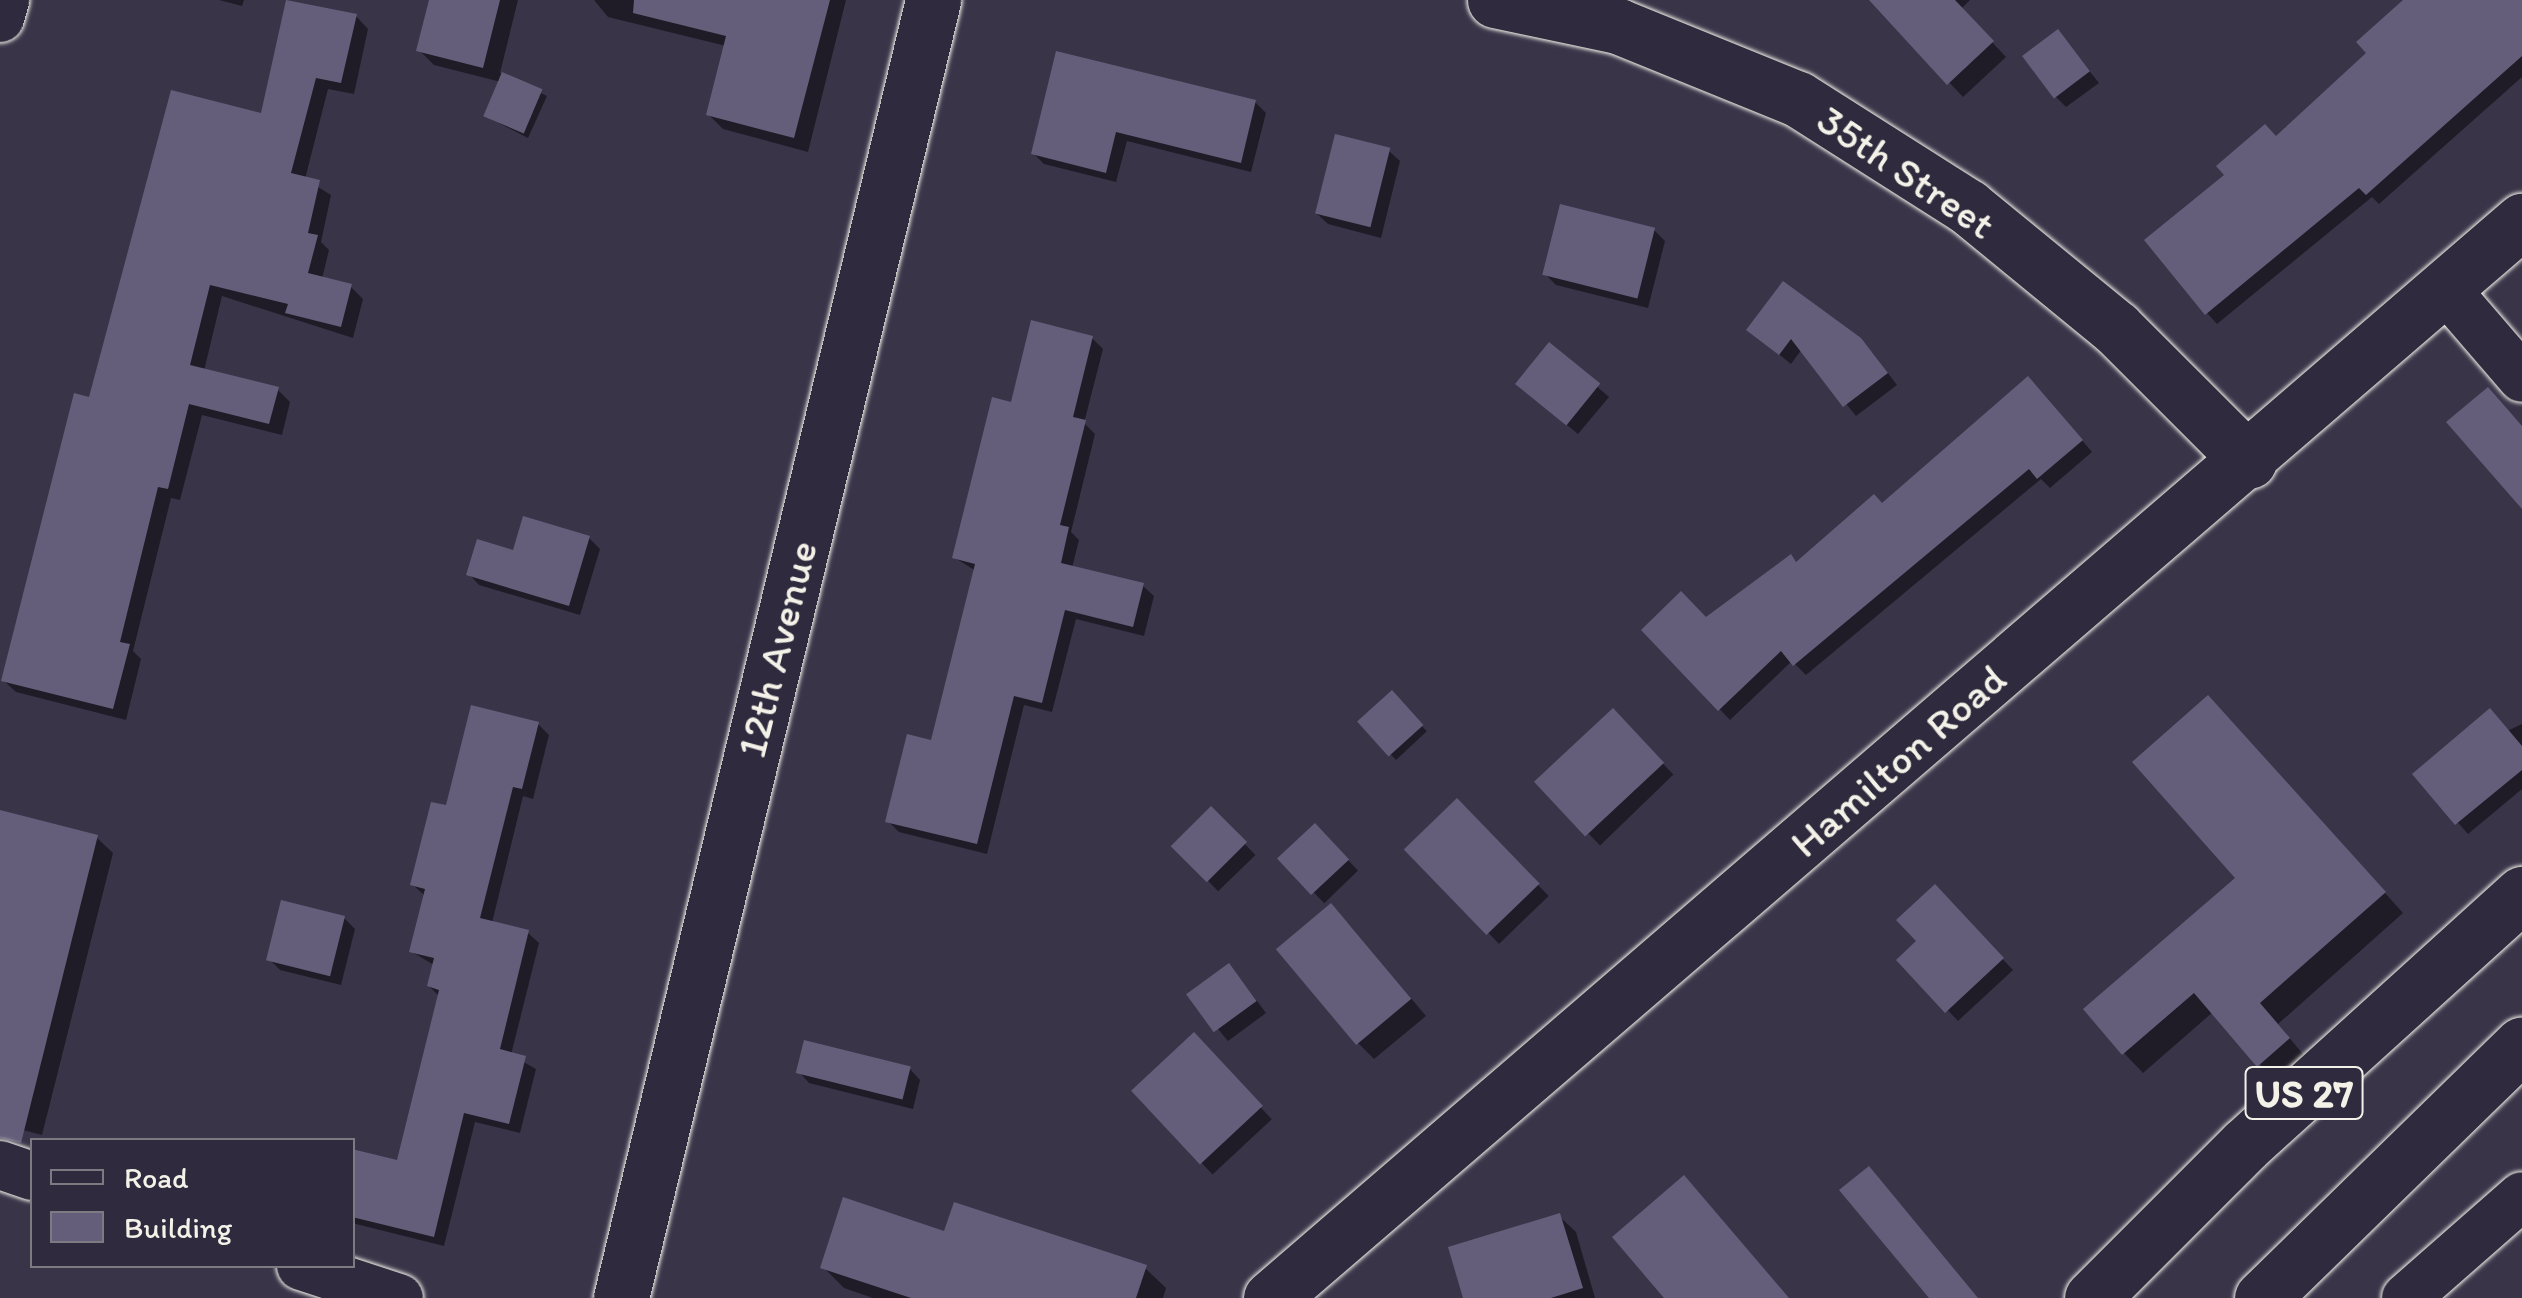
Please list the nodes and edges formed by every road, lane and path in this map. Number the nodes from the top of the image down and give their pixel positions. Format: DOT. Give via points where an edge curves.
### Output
graph roads {
  1 [pos="4,0"];
  2 [pos="933,0"];
  3 [pos="1495,0"];
  4 [pos="1628,13"];
  5 [pos="0,18"];
  6 [pos="2522,221"];
  7 [pos="2442,286"];
  8 [pos="2522,378"];
  9 [pos="2249,461"];
  10 [pos="2522,894"];
  11 [pos="2522,1044"];
  12 [pos="0,1165"];
  13 [pos="30,1175"];
  14 [pos="2522,1196"];
  15 [pos="307,1268"];
  16 [pos="399,1298"];
  17 [pos="620,1298"];
  18 [pos="1271,1298"];
  19 [pos="2092,1298"];
  20 [pos="2262,1298"];
  21 [pos="2406,1298"];
  1 -- 5 [label="street"];
  2 -- 17 [label="street, 12th Avenue"];
  3 -- 4 [label="street, 35th Street"];
  4 -- 9 [label="street, 35th Street" via="1798,99 1968,207 2116,328"];
  6 -- 7 [label="street, Hamilton Road"];
  7 -- 8 [label="street"];
  7 -- 9 [label="street, Hamilton Road"];
  9 -- 18 [label="street, Hamilton Road"];
  10 -- 19 [label="street, US 27" via="2245,1146"];
  11 -- 20 [label="street, US 27"];
  12 -- 13 [label="street"];
  14 -- 21 [label="street"];
  15 -- 16 [label="street"];
}
